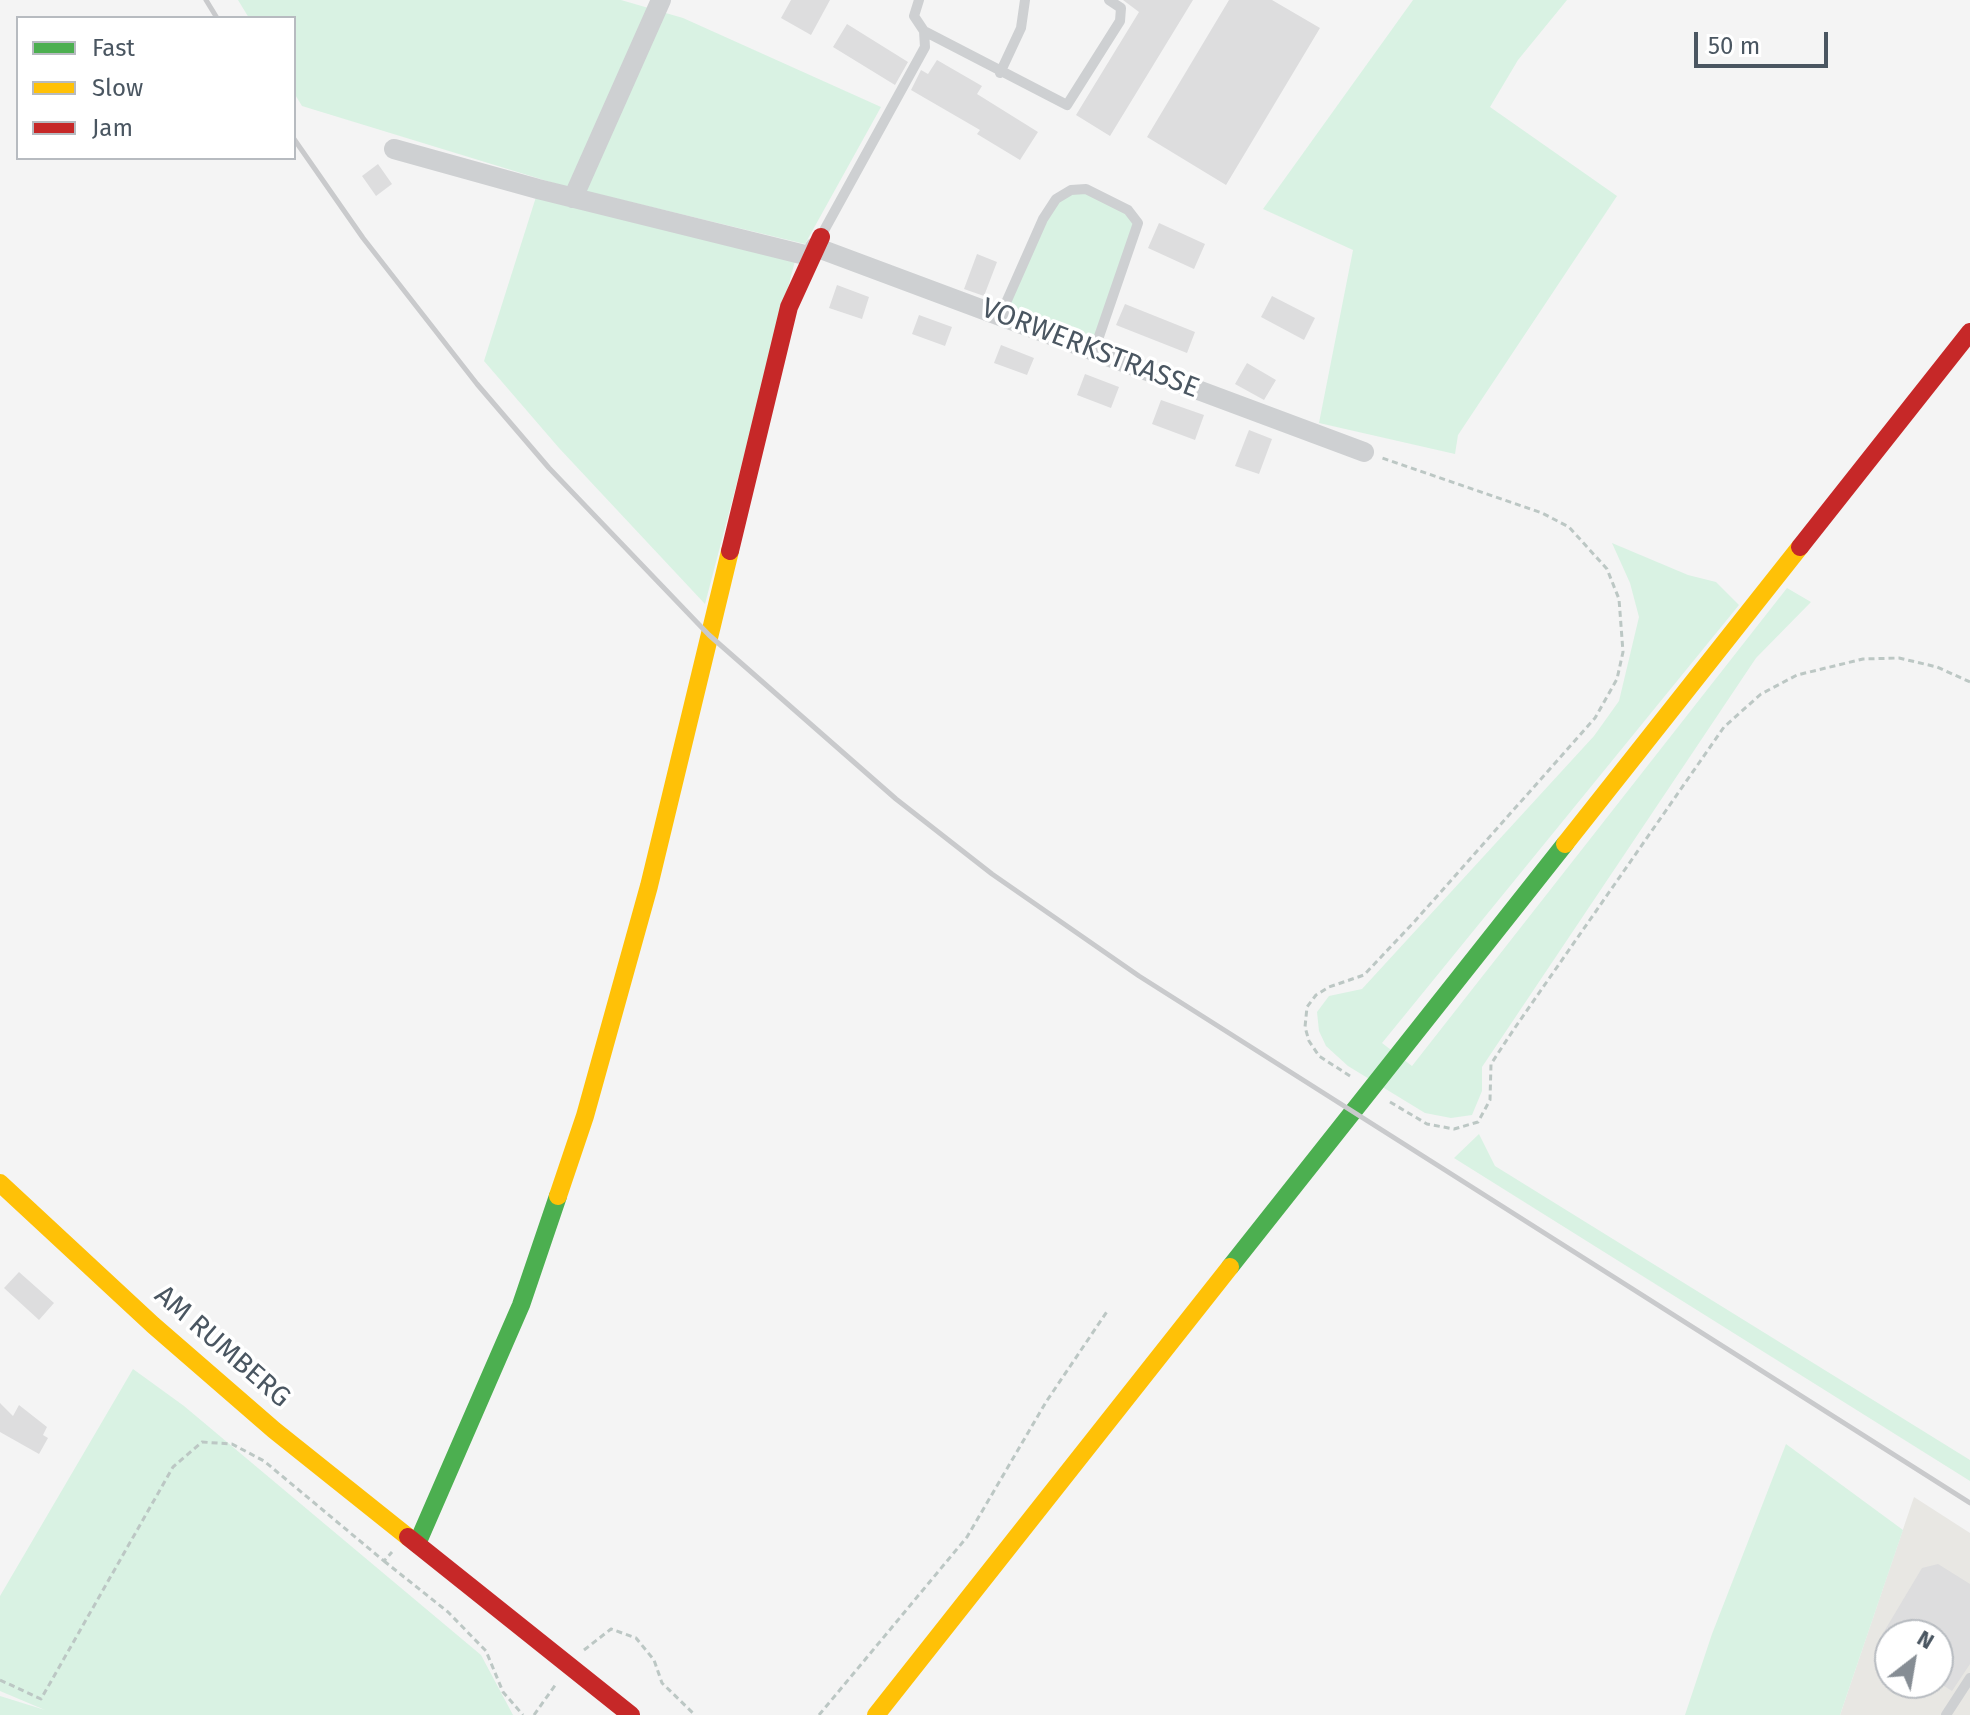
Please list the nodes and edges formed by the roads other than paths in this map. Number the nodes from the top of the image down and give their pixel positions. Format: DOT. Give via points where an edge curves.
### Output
graph roads {
  1 [pos="661,0"];
  2 [pos="919,0"];
  3 [pos="1025,0"];
  4 [pos="1109,0"];
  5 [pos="924,31"];
  6 [pos="1000,73"];
  7 [pos="394,149"];
  8 [pos="573,198"];
  9 [pos="815,246"];
  10 [pos="1001,314"];
  11 [pos="1970,332"];
  12 [pos="1094,351"];
  13 [pos="1364,452"];
  14 [pos="0,1183"];
  15 [pos="411,1539"];
  16 [pos="1970,1678"];
  17 [pos="631,1715"];
  18 [pos="876,1715"];
  19 [pos="1946,1715"];
  1 -- 8 [label="street"];
  2 -- 5 [label="lane" via="914,16"];
  3 -- 6 [label="lane" via="1021,28"];
  4 -- 6 [label="lane" via="1121,8 1120,21 1067,105"];
  5 -- 6 [label="lane"];
  5 -- 9 [label="lane" via="925,47"];
  7 -- 8 [label="street, VORWERKSTRASSE"];
  8 -- 9 [label="street, VORWERKSTRASSE"];
  9 -- 10 [label="street, VORWERKSTRASSE"];
  9 -- 15 [label="main road" via="789,307 649,886 585,1116 521,1305"];
  10 -- 12 [label="street, VORWERKSTRASSE"];
  10 -- 12 [label="lane" via="1056,199 1086,189 1128,210 1138,223"];
  11 -- 18 [label="main road"];
  12 -- 13 [label="street, VORWERKSTRASSE"];
  14 -- 15 [label="main road, AM RUMBERG" via="153,1325"];
  15 -- 17 [label="main road, AM RUMBERG"];
  16 -- 19 [label="lane"];
}
